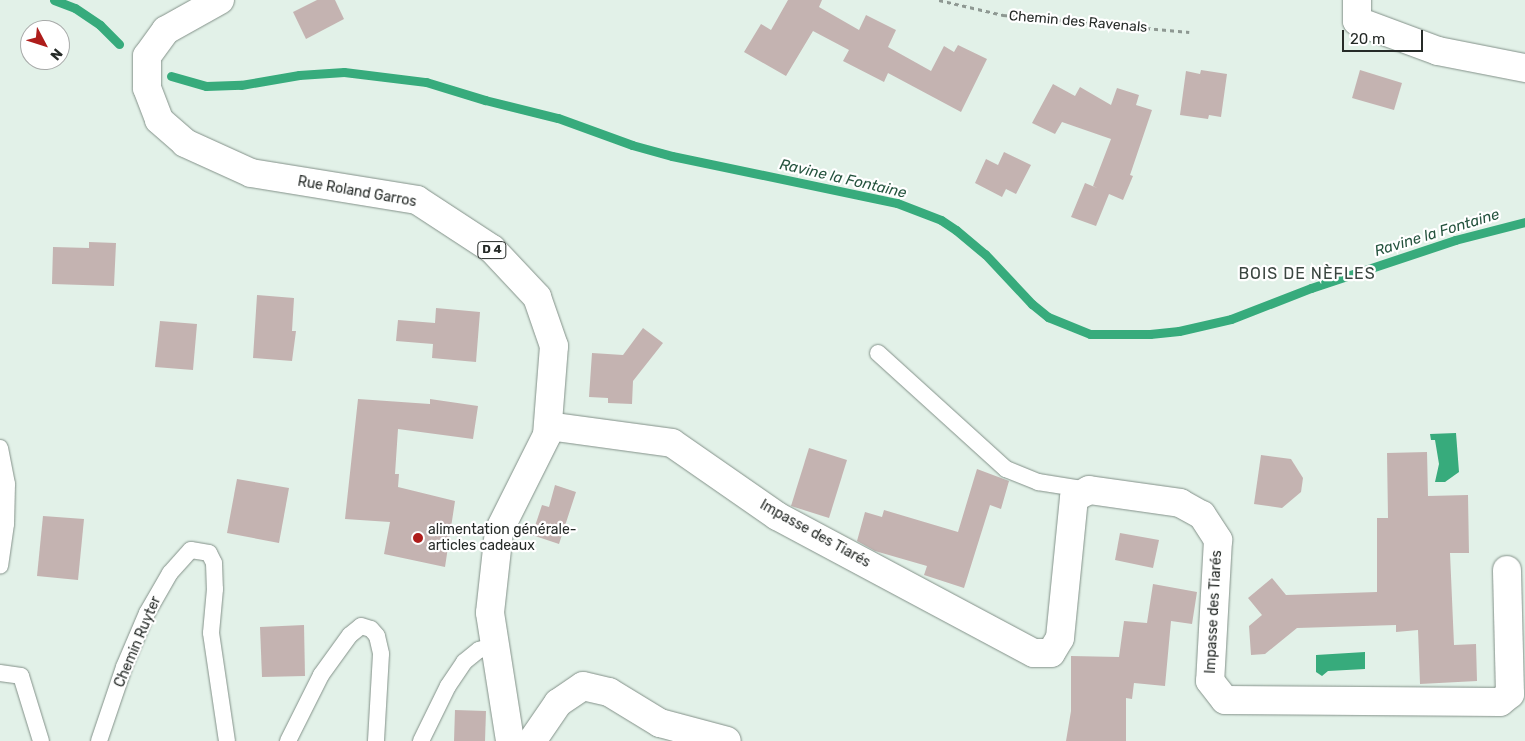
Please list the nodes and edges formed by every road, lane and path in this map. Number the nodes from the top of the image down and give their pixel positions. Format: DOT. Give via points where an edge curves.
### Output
graph roads {
  1 [pos="220,0"];
  2 [pos="939,0"];
  3 [pos="1356,0"];
  4 [pos="1189,32"];
  5 [pos="1525,68"];
  6 [pos="878,353"];
  7 [pos="548,426"];
  8 [pos="0,448"];
  9 [pos="1089,490"];
  10 [pos="0,566"];
  11 [pos="1507,570"];
  12 [pos="495,645"];
  13 [pos="0,673"];
  14 [pos="41,741"];
  15 [pos="99,741"];
  16 [pos="227,741"];
  17 [pos="288,741"];
  18 [pos="376,741"];
  19 [pos="421,741"];
  20 [pos="510,741"];
  21 [pos="532,741"];
  22 [pos="727,741"];
  1 -- 7 [label="street, Rue Roland Garros / D 4" via="166,30 147,56 147,88 159,120 185,143 252,173 417,200 492,249 537,297 554,346"];
  2 -- 4 [label="path, Chemin des Ravenals" via="1003,15"];
  3 -- 5 [label="street" via="1357,21 1438,51"];
  6 -- 9 [label="lane" via="1006,469 1038,482"];
  7 -- 9 [label="street, Impasse des Tiarés" via="672,443 777,516 1034,653 1051,653 1060,638 1074,498"];
  7 -- 12 [label="street, Rue Roland Garros / D 4" via="547,435 499,531 490,613"];
  8 -- 10 [label="lane" via="7,484"];
  9 -- 11 [label="street, Impasse des Tiarés" via="1180,503 1202,515 1218,540 1210,681 1225,700 1500,702 1510,694"];
  12 -- 19 [label="lane" via="479,650 464,662 448,686"];
  12 -- 20 [label="street, Rue Roland Garros / D 4"];
  13 -- 14 [label="lane" via="21,676"];
  15 -- 16 [label="lane, Chemin Ruyter" via="124,667 147,613 170,573 191,550 209,553 214,563 211,633"];
  17 -- 18 [label="lane" via="321,675 350,634 361,626 378,636 381,654"];
  21 -- 22 [label="street" via="558,704 584,686 609,692 660,723"];
}
